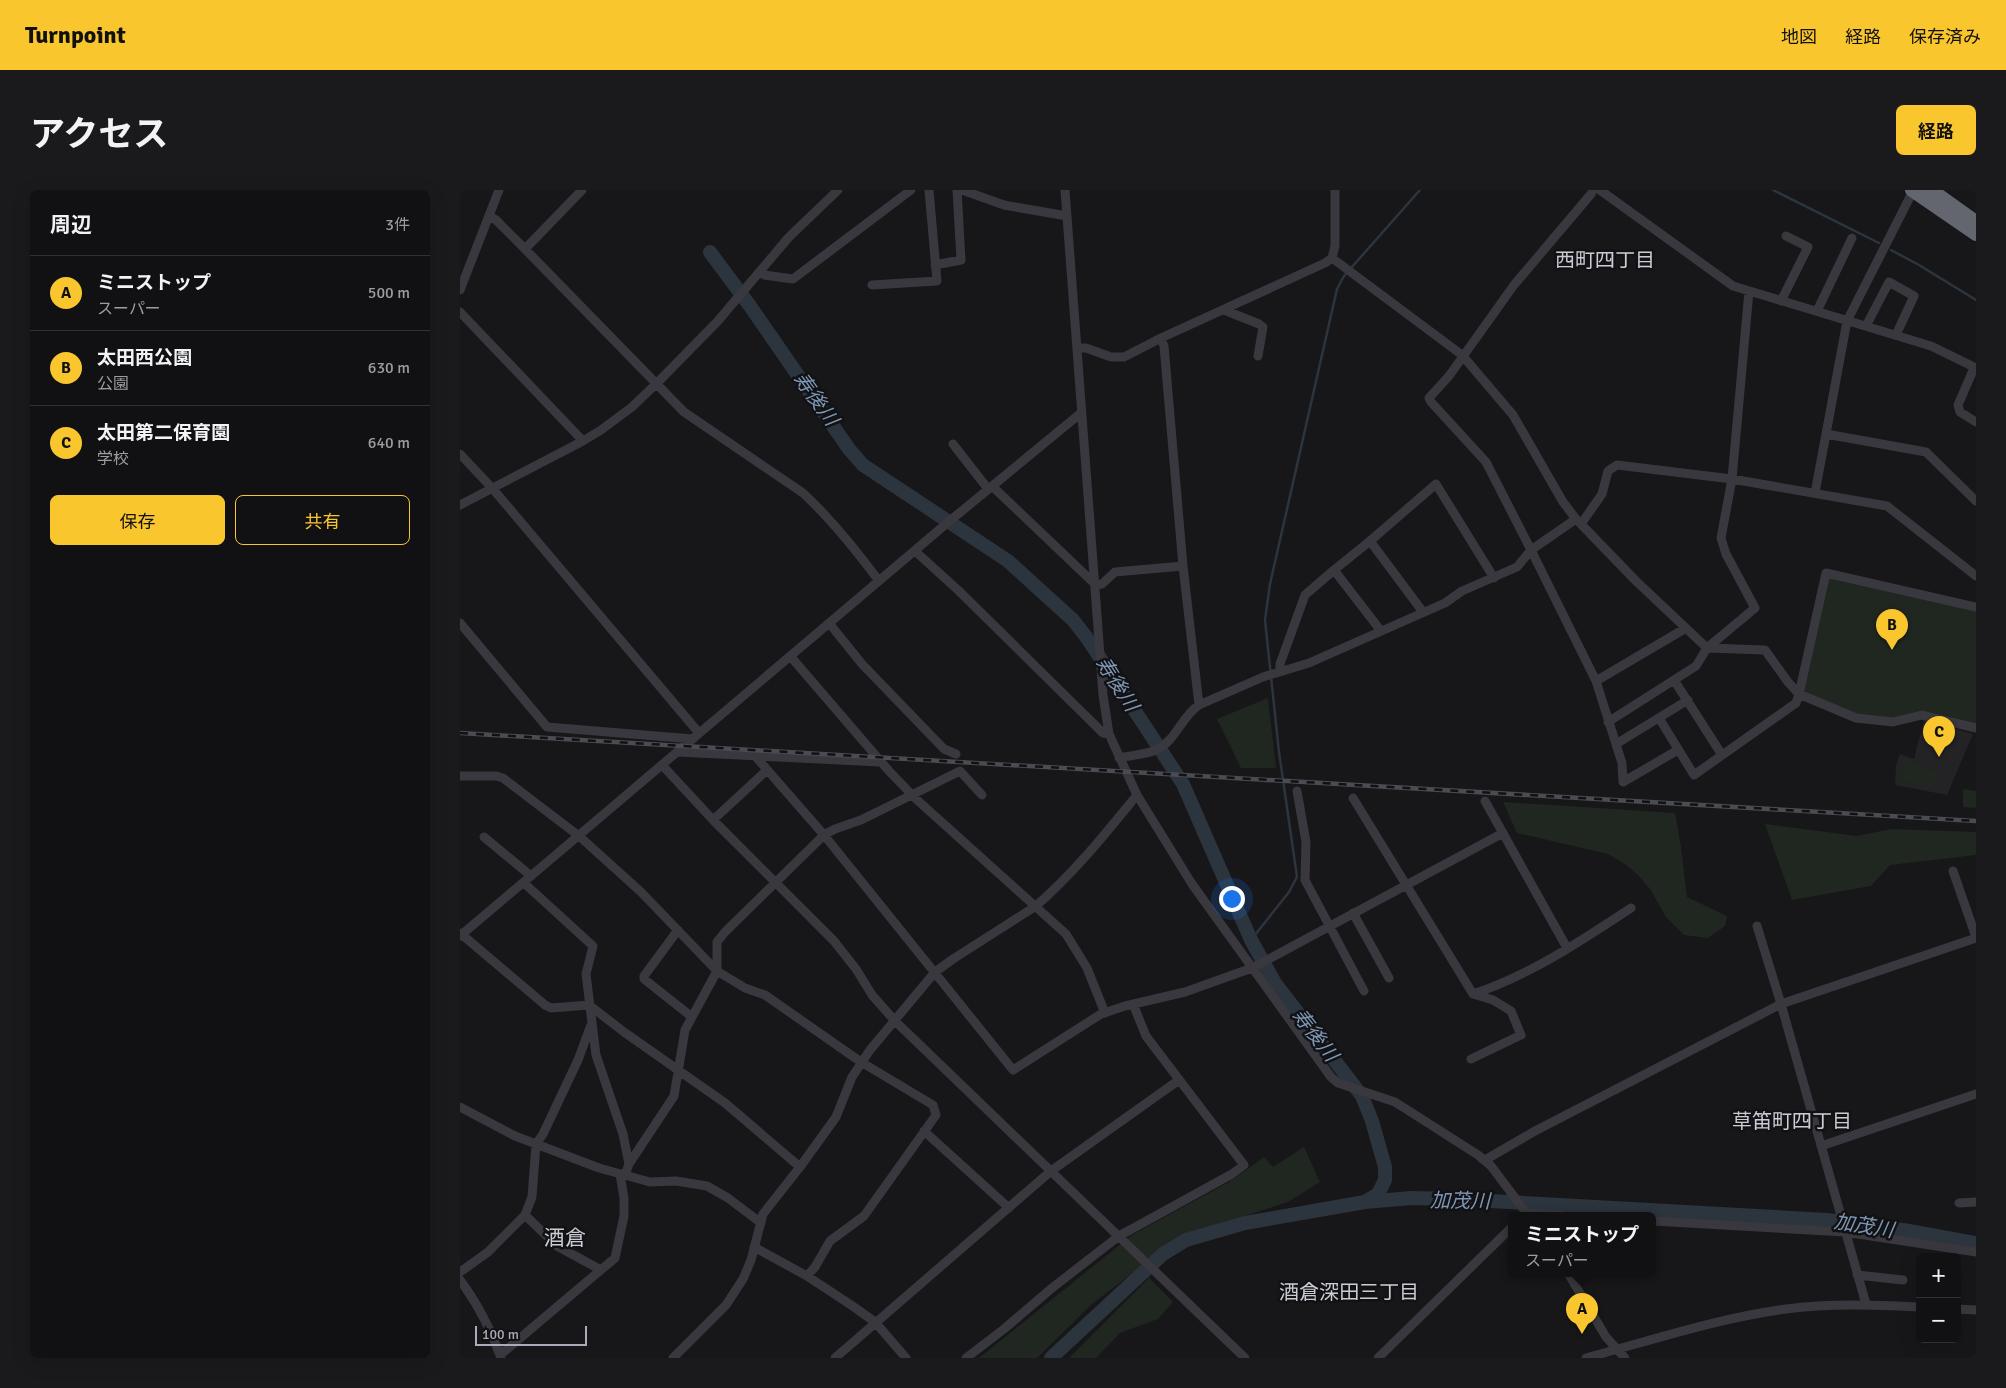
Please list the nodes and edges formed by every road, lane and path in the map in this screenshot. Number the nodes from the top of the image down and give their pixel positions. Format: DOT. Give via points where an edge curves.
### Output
graph roads {
  1 [pos="499,190"];
  2 [pos="582,190"];
  3 [pos="838,190"];
  4 [pos="912,190"];
  5 [pos="929,190"];
  6 [pos="957,190"];
  7 [pos="962,190"];
  8 [pos="1065,190"];
  9 [pos="1335,190"];
  10 [pos="1593,190"];
  11 [pos="1600,190"];
  12 [pos="1930,190"];
  13 [pos="1912,191"];
  14 [pos="489,216"];
  15 [pos="1067,216"];
  16 [pos="1976,222"];
  17 [pos="1976,234"];
  18 [pos="1786,236"];
  19 [pos="1852,238"];
  20 [pos="525,249"];
  21 [pos="1332,258"];
  22 [pos="935,265"];
  23 [pos="760,272"];
  24 [pos="872,284"];
  25 [pos="460,290"];
  26 [pos="1750,291"];
  27 [pos="1781,301"];
  28 [pos="1224,310"];
  29 [pos="460,312"];
  30 [pos="1817,312"];
  31 [pos="1847,321"];
  32 [pos="1866,326"];
  33 [pos="1896,335"];
  34 [pos="1161,338"];
  35 [pos="1077,348"];
  36 [pos="1462,355"];
  37 [pos="1258,356"];
  38 [pos="1975,368"];
  39 [pos="657,383"];
  40 [pos="1082,413"];
  41 [pos="1976,422"];
  42 [pos="1826,434"];
  43 [pos="583,442"];
  44 [pos="953,444"];
  45 [pos="460,454"];
  46 [pos="1732,479"];
  47 [pos="990,488"];
  48 [pos="493,489"];
  49 [pos="1815,493"];
  50 [pos="1976,502"];
  51 [pos="460,506"];
  52 [pos="1578,522"];
  53 [pos="1370,541"];
  54 [pos="1531,550"];
  55 [pos="915,551"];
  56 [pos="1183,566"];
  57 [pos="1334,570"];
  58 [pos="1976,576"];
  59 [pos="1494,578"];
  60 [pos="879,581"];
  61 [pos="1096,585"];
  62 [pos="1976,607"];
  63 [pos="1423,612"];
  64 [pos="460,623"];
  65 [pos="830,624"];
  66 [pos="1686,628"];
  67 [pos="1381,631"];
  68 [pos="1707,648"];
  69 [pos="791,657"];
  70 [pos="1278,672"];
  71 [pos="1674,680"];
  72 [pos="1596,681"];
  73 [pos="1799,694"];
  74 [pos="1688,700"];
  75 [pos="1199,705"];
  76 [pos="1659,718"];
  77 [pos="1608,722"];
  78 [pos="1976,728"];
  79 [pos="1108,734"];
  80 [pos="696,736"];
  81 [pos="1616,744"];
  82 [pos="1678,750"];
  83 [pos="677,752"];
  84 [pos="956,754"];
  85 [pos="1722,755"];
  86 [pos="756,758"];
  87 [pos="1119,758"];
  88 [pos="880,762"];
  89 [pos="662,765"];
  90 [pos="767,770"];
  91 [pos="460,776"];
  92 [pos="1297,791"];
  93 [pos="914,795"];
  94 [pos="982,795"];
  95 [pos="1137,795"];
  96 [pos="1353,798"];
  97 [pos="1485,801"];
  98 [pos="712,820"];
  99 [pos="1503,834"];
  100 [pos="824,835"];
  101 [pos="579,836"];
  102 [pos="484,838"];
  103 [pos="1953,871"];
  104 [pos="528,880"];
  105 [pos="775,883"];
  106 [pos="1406,885"];
  107 [pos="1036,906"];
  108 [pos="1630,908"];
  109 [pos="1353,914"];
  110 [pos="1757,926"];
  111 [pos="1328,927"];
  112 [pos="678,930"];
  113 [pos="461,934"];
  114 [pos="1976,937"];
  115 [pos="1567,948"];
  116 [pos="1254,967"];
  117 [pos="717,971"];
  118 [pos="935,972"];
  119 [pos="1389,978"];
  120 [pos="1364,991"];
  121 [pos="1473,994"];
  122 [pos="1133,1004"];
  123 [pos="1781,1004"];
  124 [pos="589,1005"];
  125 [pos="1105,1013"];
  126 [pos="692,1017"];
  127 [pos="896,1020"];
  128 [pos="591,1022"];
  129 [pos="1471,1058"];
  130 [pos="861,1062"];
  131 [pos="679,1072"];
  132 [pos="1179,1080"];
  133 [pos="1976,1094"];
  134 [pos="460,1106"];
  135 [pos="924,1132"];
  136 [pos="536,1144"];
  137 [pos="1821,1146"];
  138 [pos="1484,1160"];
  139 [pos="629,1164"];
  140 [pos="800,1167"];
  141 [pos="1051,1171"];
  142 [pos="622,1174"];
  143 [pos="1976,1202"];
  144 [pos="1959,1203"];
  145 [pos="1008,1208"];
  146 [pos="1525,1212"];
  147 [pos="525,1215"];
  148 [pos="1656,1221"];
  149 [pos="761,1223"];
  150 [pos="1844,1230"];
  151 [pos="1508,1232"];
  152 [pos="1119,1236"];
  153 [pos="754,1247"];
  154 [pos="1976,1252"];
  155 [pos="601,1270"];
  156 [pos="460,1272"];
  157 [pos="1858,1275"];
  158 [pos="806,1276"];
  159 [pos="1570,1277"];
  160 [pos="460,1280"];
  161 [pos="1903,1280"];
  162 [pos="1866,1304"];
  163 [pos="1916,1307"];
  164 [pos="1961,1309"];
  165 [pos="1976,1310"];
  166 [pos="875,1322"];
  167 [pos="1617,1349"];
  168 [pos="500,1357"];
  169 [pos="673,1358"];
  170 [pos="835,1358"];
  171 [pos="906,1358"];
  172 [pos="966,1358"];
  173 [pos="1245,1358"];
  174 [pos="1378,1358"];
  175 [pos="1586,1358"];
  176 [pos="1625,1358"];
  1 -- 14 [label="street"];
  2 -- 20 [label="street"];
  3 -- 23 [label="street" via="789,237"];
  4 -- 23 [label="street" via="793,279"];
  5 -- 22 [label="street"];
  6 -- 22 [label="street" via="960,260"];
  7 -- 15 [label="street" via="1004,205"];
  8 -- 15 [label="street"];
  9 -- 21 [label="street"];
  10 -- 36 [label="street" via="1514,285"];
  11 -- 26 [label="street" via="1721,278"];
  12 -- 16 [label="highway"];
  13 -- 17 [label="highway"];
  13 -- 31 [label="street"];
  14 -- 20 [label="street"];
  14 -- 25 [label="street"];
  15 -- 35 [label="street"];
  18 -- 27 [label="street" via="1808,247"];
  19 -- 30 [label="street"];
  20 -- 39 [label="street"];
  21 -- 28 [label="street"];
  21 -- 36 [label="street"];
  22 -- 24 [label="street" via="937,281"];
  23 -- 39 [label="street"];
  26 -- 27 [label="street"];
  26 -- 46 [label="street"];
  27 -- 30 [label="street"];
  28 -- 34 [label="street"];
  28 -- 37 [label="street" via="1263,327"];
  29 -- 43 [label="street"];
  30 -- 31 [label="street"];
  31 -- 32 [label="street"];
  31 -- 42 [label="street"];
  32 -- 33 [label="street"];
  32 -- 33 [label="street" via="1889,282 1914,296"];
  33 -- 38 [label="street" via="1931,346"];
  34 -- 35 [label="street" via="1124,357"];
  34 -- 56 [label="street"];
  35 -- 40 [label="street"];
  36 -- 52 [label="street" via="1513,415"];
  36 -- 54 [label="street" via="1429,398 1486,462"];
  38 -- 41 [label="street" via="1958,405 1960,412"];
  39 -- 43 [label="street" via="632,407"];
  39 -- 60 [label="street" via="684,412 803,492"];
  40 -- 47 [label="street"];
  40 -- 61 [label="street"];
  42 -- 49 [label="street"];
  42 -- 50 [label="street" via="1926,452"];
  43 -- 48 [label="street"];
  44 -- 47 [label="street"];
  45 -- 48 [label="street"];
  46 -- 49 [label="street"];
  46 -- 52 [label="street" via="1617,465 1608,472 1602,494"];
  46 -- 68 [label="street" via="1721,538 1755,608"];
  47 -- 55 [label="street"];
  47 -- 61 [label="street"];
  48 -- 51 [label="street"];
  48 -- 80 [label="street"];
  49 -- 58 [label="street" via="1888,506"];
  52 -- 54 [label="street"];
  52 -- 66 [label="street"];
  53 -- 57 [label="street"];
  53 -- 59 [label="street" via="1436,484"];
  53 -- 63 [label="street"];
  54 -- 59 [label="street" via="1517,567"];
  54 -- 72 [label="street"];
  55 -- 60 [label="street"];
  55 -- 79 [label="street" via="1103,733"];
  56 -- 61 [label="street" via="1115,572 1102,584"];
  56 -- 75 [label="street"];
  57 -- 67 [label="street"];
  57 -- 70 [label="street" via="1305,595"];
  59 -- 63 [label="street"];
  60 -- 65 [label="street"];
  61 -- 79 [label="street" via="1098,642"];
  62 -- 73 [label="street" via="1826,573"];
  63 -- 67 [label="street"];
  64 -- 80 [label="street" via="547,727"];
  65 -- 69 [label="street"];
  65 -- 84 [label="street" via="888,692 944,749"];
  66 -- 68 [label="street"];
  66 -- 72 [label="street"];
  67 -- 70 [label="street" via="1309,663"];
  68 -- 71 [label="street" via="1696,666"];
  68 -- 73 [label="street" via="1765,650"];
  69 -- 80 [label="street"];
  69 -- 88 [label="street"];
  70 -- 75 [label="street"];
  71 -- 74 [label="street"];
  71 -- 77 [label="street"];
  72 -- 77 [label="street"];
  73 -- 78 [label="street" via="1856,718 1893,722 1922,715"];
  73 -- 85 [label="street" via="1796,703"];
  74 -- 76 [label="street"];
  74 -- 85 [label="street"];
  75 -- 87 [label="street" via="1160,748"];
  76 -- 81 [label="street"];
  76 -- 82 [label="street"];
  77 -- 81 [label="street"];
  79 -- 87 [label="street"];
  80 -- 83 [label="street"];
  81 -- 82 [label="street" via="1623,782"];
  82 -- 85 [label="street" via="1694,775"];
  83 -- 86 [label="street"];
  83 -- 89 [label="street"];
  86 -- 88 [label="street"];
  86 -- 90 [label="street"];
  87 -- 95 [label="street"];
  88 -- 93 [label="street"];
  89 -- 98 [label="street"];
  89 -- 101 [label="street"];
  90 -- 98 [label="street"];
  90 -- 100 [label="street"];
  91 -- 101 [label="street" via="503,778"];
  92 -- 111 [label="street" via="1306,842 1305,880"];
  93 -- 94 [label="street" via="960,771"];
  93 -- 100 [label="street"];
  93 -- 107 [label="street"];
  95 -- 107 [label="street" via="1099,842"];
  95 -- 116 [label="street" via="1192,884"];
  96 -- 106 [label="street"];
  97 -- 99 [label="street"];
  98 -- 105 [label="street"];
  99 -- 106 [label="street"];
  99 -- 115 [label="street"];
  100 -- 105 [label="street"];
  100 -- 118 [label="street"];
  101 -- 104 [label="street"];
  101 -- 112 [label="street"];
  102 -- 104 [label="street"];
  103 -- 114 [label="street"];
  104 -- 113 [label="street"];
  104 -- 124 [label="street" via="592,946 586,974"];
  105 -- 117 [label="street" via="717,942"];
  105 -- 127 [label="street" via="834,941 872,996"];
  106 -- 109 [label="street"];
  106 -- 121 [label="street"];
  107 -- 118 [label="street"];
  107 -- 125 [label="street" via="1066,934 1087,968"];
  108 -- 115 [label="street"];
  109 -- 111 [label="street"];
  109 -- 119 [label="street"];
  110 -- 123 [label="street"];
  111 -- 116 [label="street"];
  111 -- 120 [label="street"];
  112 -- 117 [label="street"];
  112 -- 126 [label="street" via="644,979"];
  113 -- 124 [label="street" via="545,1005 551,1008"];
  114 -- 123 [label="street"];
  115 -- 121 [label="street" via="1495,987"];
  116 -- 122 [label="street" via="1194,989"];
  116 -- 138 [label="street" via="1331,1077 1346,1086 1395,1102"];
  117 -- 126 [label="street"];
  117 -- 130 [label="street" via="745,988 766,995"];
  118 -- 125 [label="street" via="1013,1070"];
  118 -- 127 [label="street"];
  121 -- 129 [label="street" via="1493,1000 1511,1012 1521,1035"];
  122 -- 125 [label="street"];
  122 -- 132 [label="street" via="1146,1036"];
  123 -- 137 [label="street"];
  123 -- 138 [label="street"];
  124 -- 128 [label="street"];
  124 -- 131 [label="street"];
  126 -- 131 [label="street" via="684,1030"];
  127 -- 130 [label="street"];
  127 -- 141 [label="street"];
  128 -- 136 [label="street" via="578,1060"];
  128 -- 139 [label="street" via="596,1055 623,1134"];
  130 -- 135 [label="street" via="933,1105 936,1115"];
  130 -- 140 [label="street" via="836,1117"];
  131 -- 139 [label="street" via="674,1096"];
  131 -- 140 [label="street" via="725,1103"];
  132 -- 141 [label="street"];
  132 -- 152 [label="street" via="1244,1165"];
  133 -- 137 [label="street"];
  134 -- 136 [label="street"];
  135 -- 145 [label="street"];
  135 -- 158 [label="street" via="864,1216 830,1241"];
  136 -- 142 [label="street"];
  136 -- 147 [label="street" via="532,1197"];
  137 -- 150 [label="street"];
  138 -- 146 [label="street"];
  139 -- 142 [label="street"];
  140 -- 149 [label="street" via="763,1214"];
  141 -- 145 [label="street"];
  141 -- 152 [label="street"];
  142 -- 149 [label="street" via="650,1182 676,1181 707,1186"];
  142 -- 155 [label="street" via="624,1216 620,1243 615,1258"];
  143 -- 144 [label="street"];
  145 -- 166 [label="street"];
  147 -- 155 [label="street" via="557,1246"];
  147 -- 156 [label="street" via="488,1252"];
  148 -- 150 [label="street"];
  149 -- 153 [label="street"];
  150 -- 154 [label="street"];
  150 -- 157 [label="street"];
  151 -- 174 [label="street"];
  152 -- 172 [label="street"];
  152 -- 173 [label="street"];
  153 -- 158 [label="street"];
  153 -- 169 [label="street" via="743,1278 726,1305"];
  155 -- 168 [label="street"];
  157 -- 161 [label="street"];
  157 -- 162 [label="street"];
  158 -- 166 [label="street"];
  159 -- 167 [label="street" via="1606,1337"];
  160 -- 168 [label="street" via="495,1339"];
  162 -- 163 [label="street"];
  162 -- 167 [label="street" via="1786,1309 1738,1317"];
  164 -- 165 [label="street"];
  166 -- 170 [label="street"];
  166 -- 171 [label="street"];
  167 -- 175 [label="street"];
  167 -- 176 [label="street"];
}
